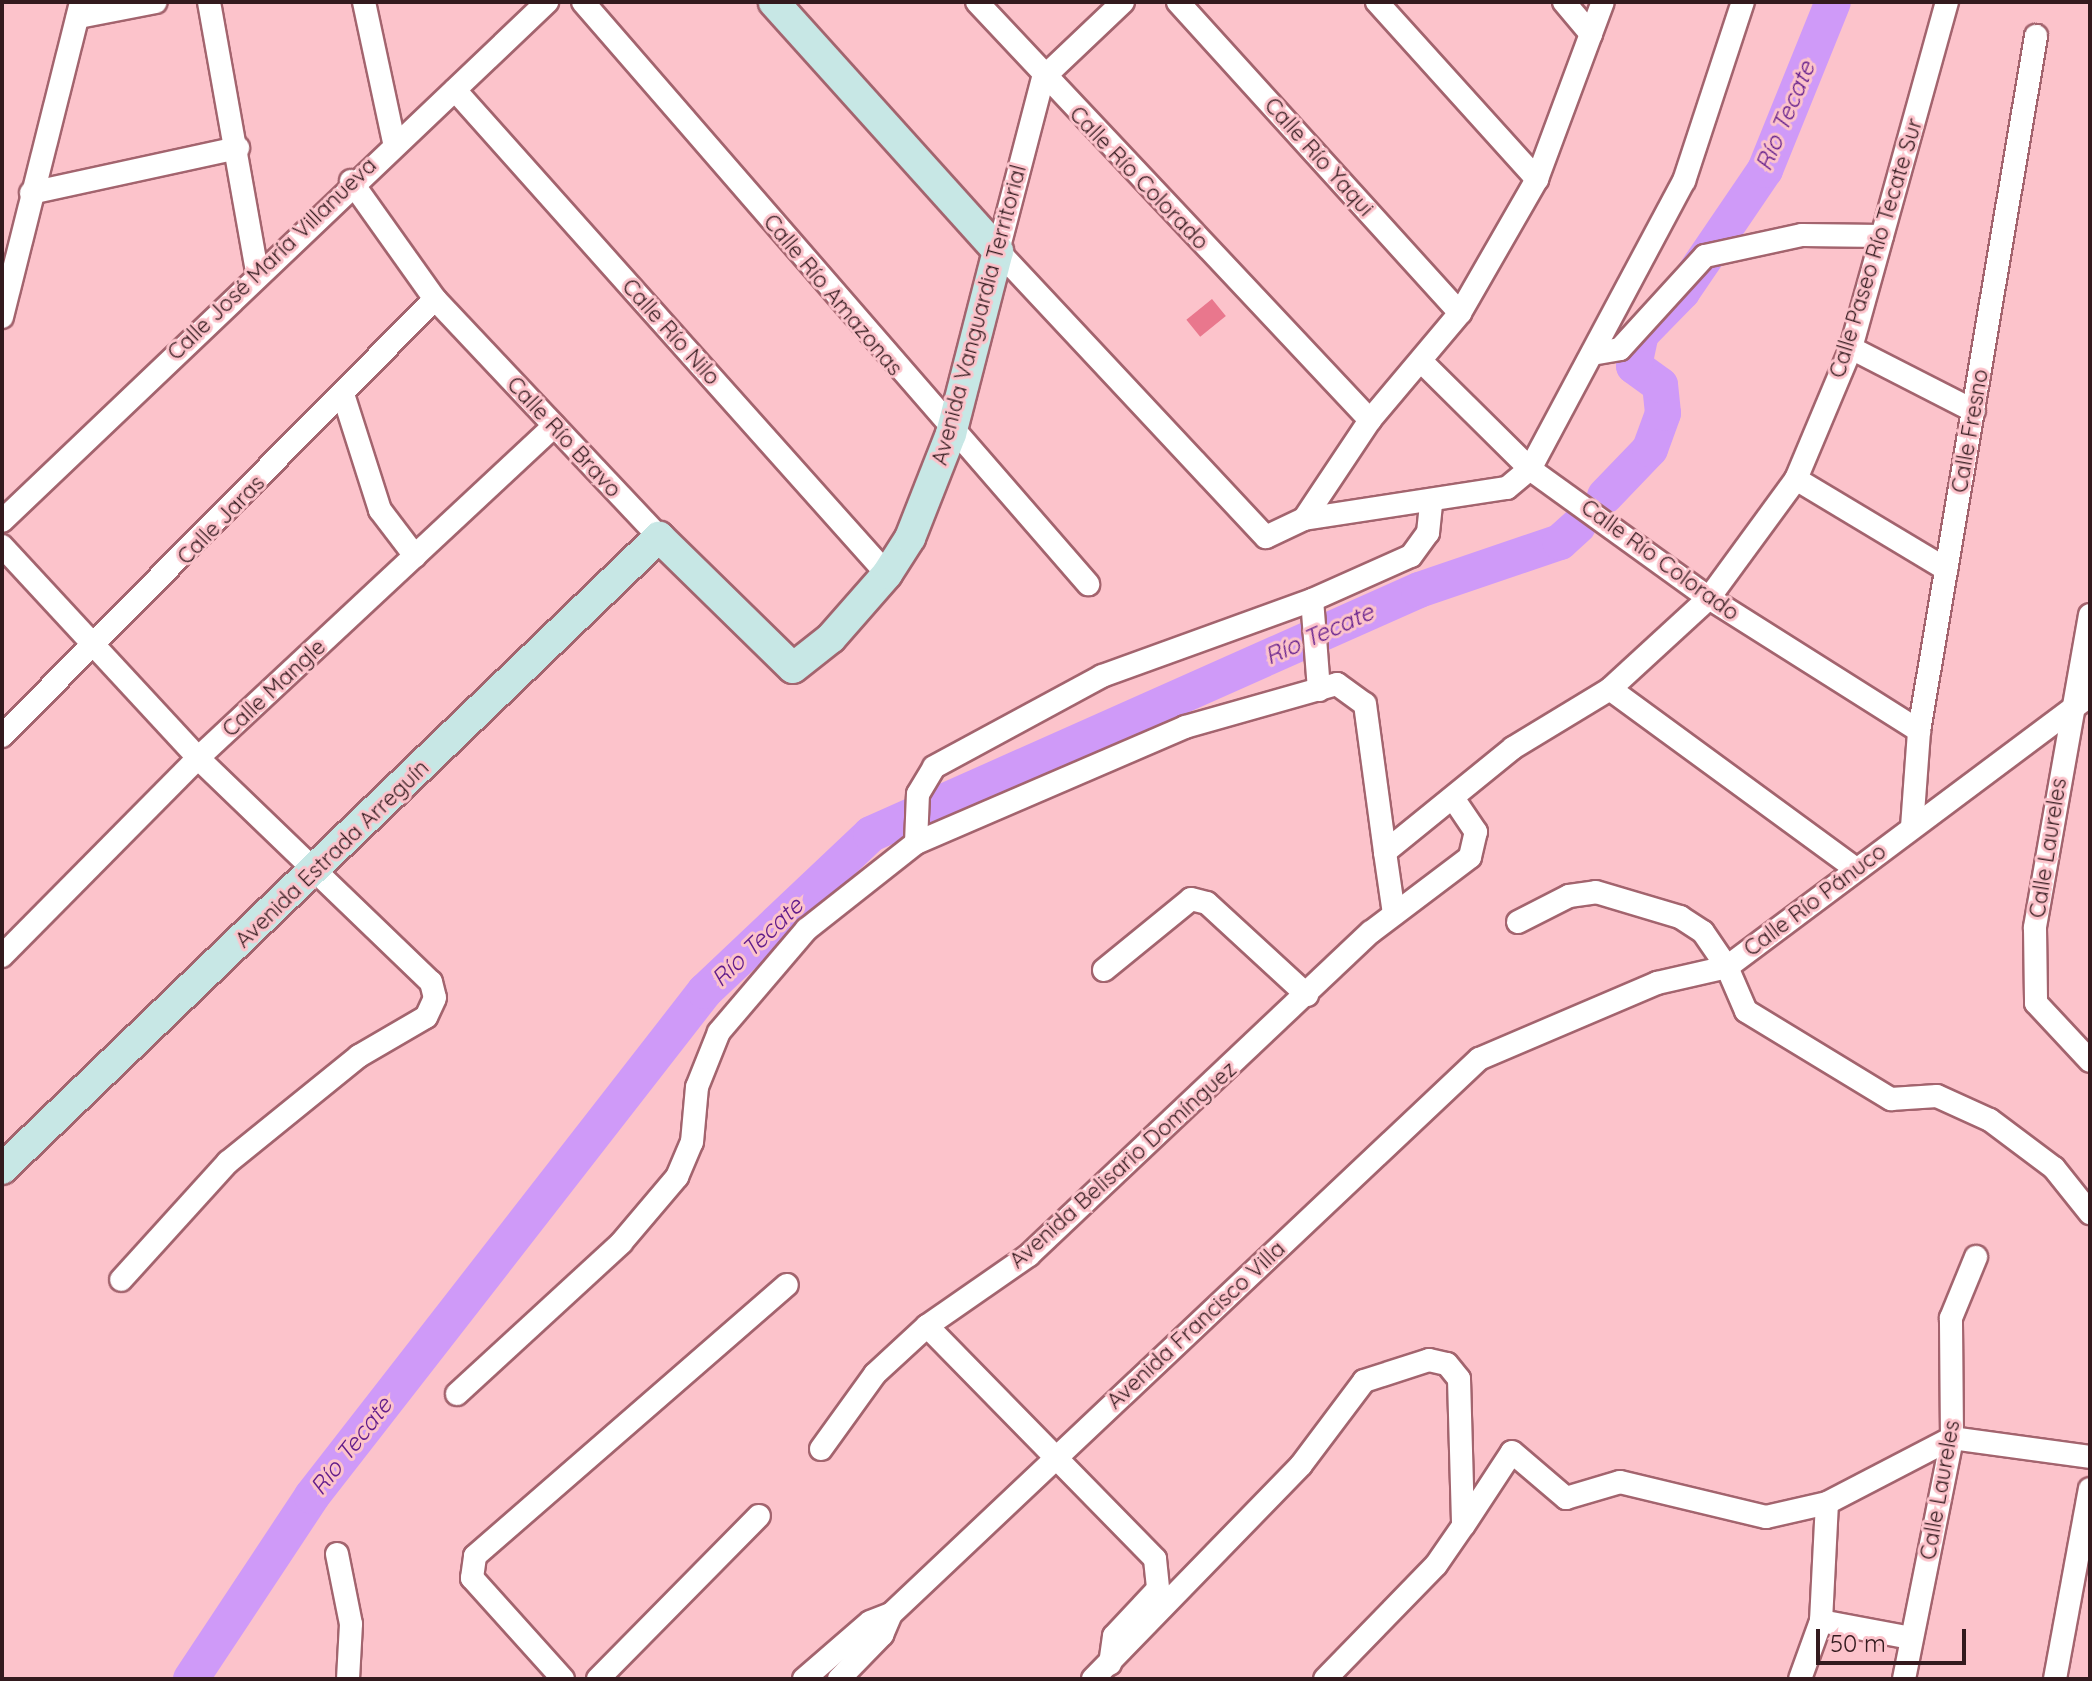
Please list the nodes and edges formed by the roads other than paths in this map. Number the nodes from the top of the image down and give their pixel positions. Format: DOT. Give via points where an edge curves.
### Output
graph roads {
  1 [pos="156,2"];
  2 [pos="209,2"];
  3 [pos="364,2"];
  4 [pos="583,2"];
  5 [pos="774,2"];
  6 [pos="977,2"];
  7 [pos="1123,2"];
  8 [pos="1178,2"];
  9 [pos="1377,2"];
  10 [pos="1564,2"];
  11 [pos="1603,2"];
  12 [pos="1743,2"];
  13 [pos="1947,2"];
  14 [pos="538,6"];
  15 [pos="80,10"];
  16 [pos="1591,34"];
  17 [pos="2036,36"];
  18 [pos="1043,78"];
  19 [pos="455,90"];
  20 [pos="394,142"];
  21 [pos="238,148"];
  22 [pos="1537,179"];
  23 [pos="351,181"];
  24 [pos="31,193"];
  25 [pos="1882,236"];
  26 [pos="998,251"];
  27 [pos="257,272"];
  28 [pos="435,299"];
  29 [pos="1460,313"];
  30 [pos="2,317"];
  31 [pos="1851,348"];
  32 [pos="1592,354"];
  33 [pos="1422,362"];
  34 [pos="343,394"];
  35 [pos="1974,411"];
  36 [pos="1370,420"];
  37 [pos="554,426"];
  38 [pos="951,434"];
  39 [pos="1530,469"];
  40 [pos="1796,479"];
  41 [pos="1431,502"];
  42 [pos="1304,519"];
  43 [pos="2,521"];
  44 [pos="659,537"];
  45 [pos="2,546"];
  46 [pos="415,556"];
  47 [pos="1946,569"];
  48 [pos="887,574"];
  49 [pos="1088,584"];
  50 [pos="1709,598"];
  51 [pos="1312,600"];
  52 [pos="2090,615"];
  53 [pos="93,650"];
  54 [pos="800,666"];
  55 [pos="1610,689"];
  56 [pos="1319,690"];
  57 [pos="2090,695"];
  58 [pos="2070,711"];
  59 [pos="1919,731"];
  60 [pos="2,736"];
  61 [pos="198,758"];
  62 [pos="1455,801"];
  63 [pos="1912,827"];
  64 [pos="916,843"];
  65 [pos="1385,852"];
  66 [pos="1856,869"];
  67 [pos="314,872"];
  68 [pos="1394,914"];
  69 [pos="1518,922"];
  70 [pos="2,956"];
  71 [pos="1727,967"];
  72 [pos="1104,970"];
  73 [pos="1307,995"];
  74 [pos="1507,1043"];
  75 [pos="2090,1061"];
  76 [pos="2,1169"];
  77 [pos="2090,1213"];
  78 [pos="1976,1257"];
  79 [pos="121,1280"];
  80 [pos="787,1285"];
  81 [pos="927,1326"];
  82 [pos="457,1394"];
  83 [pos="1952,1438"];
  84 [pos="821,1449"];
  85 [pos="1055,1457"];
  86 [pos="2090,1457"];
  87 [pos="2090,1489"];
  88 [pos="1827,1503"];
  89 [pos="759,1516"];
  90 [pos="1463,1526"];
  91 [pos="337,1554"];
  92 [pos="891,1614"];
  93 [pos="1821,1621"];
  94 [pos="1911,1638"];
  95 [pos="1110,1664"];
  96 [pos="348,1679"];
  97 [pos="563,1679"];
  98 [pos="598,1679"];
  99 [pos="804,1679"];
  100 [pos="839,1679"];
  101 [pos="1093,1679"];
  102 [pos="1325,1679"];
  103 [pos="1800,1679"];
  104 [pos="1904,1679"];
  105 [pos="2055,1679"];
  1 -- 15 [label="street"];
  2 -- 21 [label="street"];
  3 -- 20 [label="street"];
  4 -- 38 [label="street, Calle Río Amazonas"];
  5 -- 26 [label="street"];
  6 -- 18 [label="street, Calle Río Colorado"];
  7 -- 18 [label="street"];
  8 -- 29 [label="street, Calle Río Yaqui"];
  9 -- 22 [label="street"];
  10 -- 16 [label="street"];
  11 -- 16 [label="street"];
  12 -- 32 [label="street" via="1684,181"];
  13 -- 25 [label="street, Calle Paseo Río Tecate Sur"];
  14 -- 19 [label="street, Calle José María Villanueva"];
  15 -- 24 [label="street"];
  16 -- 22 [label="street"];
  17 -- 35 [label="street, Calle Fresno"];
  18 -- 26 [label="street, Avenida Vanguardia Territorial"];
  18 -- 36 [label="street, Calle Río Colorado"];
  19 -- 20 [label="street, Calle José María Villanueva"];
  19 -- 48 [label="street, Calle Río Nilo"];
  20 -- 23 [label="street, Calle José María Villanueva"];
  21 -- 24 [label="street"];
  21 -- 27 [label="street"];
  22 -- 29 [label="street"];
  23 -- 27 [label="street, Calle José María Villanueva"];
  23 -- 28 [label="street, Calle Río Bravo"];
  24 -- 30 [label="street"];
  25 -- 31 [label="street, Calle Paseo Río Tecate Sur"];
  25 -- 32 [label="street" via="1802,235 1705,256 1620,349"];
  26 -- 38 [label="street, Avenida Vanguardia Territorial"];
  26 -- 42 [label="street" via="1259,534 1275,537"];
  27 -- 43 [label="street, Calle José María Villanueva"];
  28 -- 34 [label="street, Calle Jaras"];
  28 -- 37 [label="street, Calle Río Bravo"];
  29 -- 33 [label="street"];
  31 -- 35 [label="street"];
  31 -- 40 [label="street, Calle Paseo Río Tecate Sur"];
  32 -- 39 [label="street"];
  33 -- 36 [label="street"];
  33 -- 39 [label="street, Calle Río Colorado"];
  34 -- 46 [label="street" via="380,510"];
  34 -- 53 [label="street, Calle Jaras"];
  35 -- 47 [label="street, Calle Fresno"];
  36 -- 42 [label="street"];
  37 -- 44 [label="street, Calle Río Bravo"];
  37 -- 46 [label="street, Calle Mangle"];
  38 -- 48 [label="street, Avenida Vanguardia Territorial" via="910,538"];
  38 -- 49 [label="street, Calle Río Amazonas"];
  39 -- 41 [label="street" via="1507,488"];
  39 -- 50 [label="street, Calle Río Colorado"];
  40 -- 47 [label="street"];
  40 -- 50 [label="street, Calle Paseo Río Tecate Sur"];
  41 -- 42 [label="street"];
  41 -- 51 [label="street" via="1428,533 1411,556"];
  44 -- 54 [label="street, Calle Río Bravo" via="776,659"];
  44 -- 67 [label="street, Avenida Estrada Arreguín"];
  45 -- 53 [label="street"];
  46 -- 61 [label="street, Calle Mangle"];
  47 -- 59 [label="street, Calle Fresno"];
  48 -- 54 [label="street, Avenida Vanguardia Territorial"];
  50 -- 55 [label="street, Calle Paseo Río Tecate Sur"];
  50 -- 59 [label="street, Calle Río Colorado"];
  51 -- 56 [label="street"];
  51 -- 64 [label="street" via="1102,676 934,767 918,794"];
  52 -- 58 [label="street, Calle Laureles"];
  53 -- 60 [label="street, Calle Jaras"];
  53 -- 61 [label="street"];
  55 -- 62 [label="street, Calle Paseo Río Tecate Sur" via="1513,748"];
  55 -- 66 [label="street"];
  56 -- 64 [label="street" via="1185,727"];
  56 -- 65 [label="street" via="1337,684 1365,704"];
  57 -- 58 [label="street, Calle Río Pánuco"];
  58 -- 63 [label="street, Calle Río Pánuco"];
  58 -- 75 [label="street, Calle Laureles" via="2035,928 2036,1003"];
  59 -- 63 [label="street, Calle Fresno"];
  61 -- 67 [label="street"];
  61 -- 70 [label="street, Calle Mangle"];
  62 -- 65 [label="street, Calle Paseo Río Tecate Sur"];
  62 -- 68 [label="street, Avenida Belisario Domínguez" via="1476,832 1470,857"];
  63 -- 66 [label="street, Calle Río Pánuco"];
  64 -- 82 [label="street" via="807,929 719,1032 697,1087 692,1142 667,1188 621,1243"];
  65 -- 68 [label="street"];
  66 -- 71 [label="street, Calle Río Pánuco"];
  67 -- 76 [label="street, Avenida Estrada Arreguín"];
  67 -- 79 [label="street" via="431,982 435,998 426,1017 359,1056 228,1162"];
  68 -- 73 [label="street, Avenida Belisario Domínguez"];
  69 -- 71 [label="street" via="1569,896 1625,896 1703,932"];
  71 -- 74 [label="street, Calle Río Pánuco" via="1657,983"];
  71 -- 77 [label="street" via="1746,1011 1891,1099 1937,1096 1990,1120 2054,1168"];
  72 -- 73 [label="street" via="1191,899 1207,903"];
  73 -- 81 [label="street, Avenida Belisario Domínguez" via="1029,1255"];
  74 -- 85 [label="street, Avenida Francisco Villa" via="1479,1059"];
  78 -- 83 [label="street, Calle Laureles" via="1951,1318"];
  80 -- 97 [label="street" via="475,1556 472,1578"];
  81 -- 84 [label="street, Avenida Belisario Domínguez" via="875,1374"];
  81 -- 85 [label="street"];
  83 -- 86 [label="street"];
  83 -- 88 [label="street"];
  83 -- 94 [label="street, Calle Laureles"];
  85 -- 92 [label="street, Avenida Francisco Villa"];
  85 -- 95 [label="street" via="1155,1559 1162,1577 1114,1636"];
  87 -- 105 [label="street"];
  88 -- 90 [label="street" via="1766,1517 1620,1482 1566,1498 1512,1452"];
  88 -- 93 [label="street"];
  89 -- 98 [label="street"];
  90 -- 95 [label="street" via="1459,1379 1447,1364 1429,1360 1364,1381 1301,1465"];
  90 -- 102 [label="street" via="1436,1565"];
  91 -- 96 [label="street" via="351,1624"];
  92 -- 99 [label="street, Avenida Francisco Villa" via="870,1622"];
  92 -- 100 [label="street, Avenida Francisco Villa" via="882,1635"];
  93 -- 94 [label="street"];
  93 -- 103 [label="street"];
  94 -- 104 [label="street, Calle Laureles"];
  95 -- 101 [label="street"];
}
